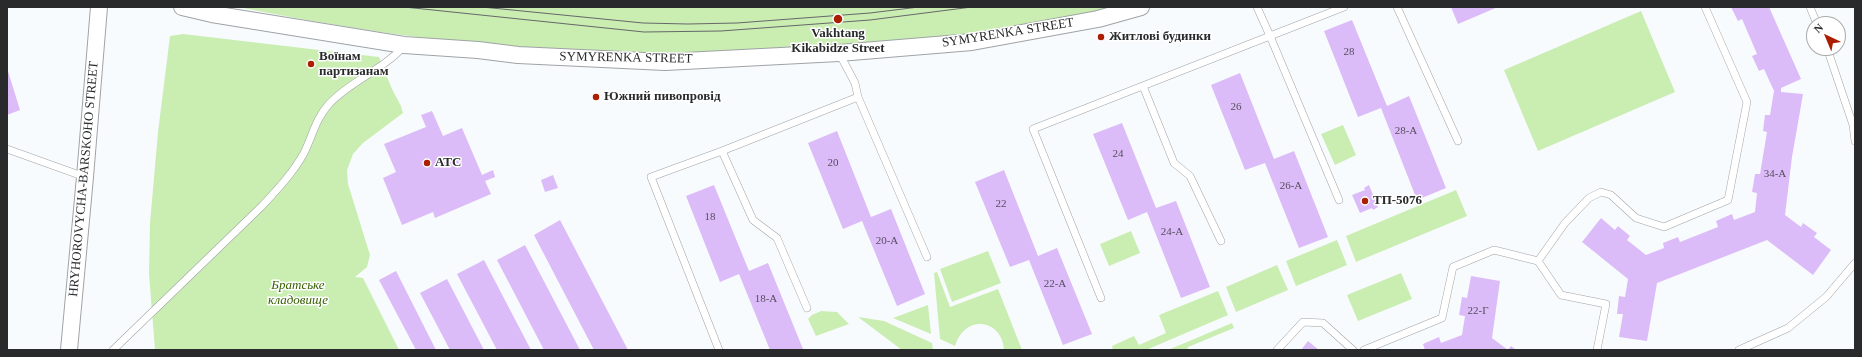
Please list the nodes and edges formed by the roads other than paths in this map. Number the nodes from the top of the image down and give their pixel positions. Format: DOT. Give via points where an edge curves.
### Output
graph roads {
  1 [pos="99,7"];
  2 [pos="182,7"];
  3 [pos="1141,7"];
  4 [pos="1257,7"];
  5 [pos="1344,7"];
  6 [pos="1397,7"];
  7 [pos="1705,7"];
  8 [pos="1270,36"];
  9 [pos="404,45"];
  10 [pos="839,53"];
  11 [pos="1830,56"];
  12 [pos="1143,86"];
  13 [pos="858,97"];
  14 [pos="1855,141"];
  15 [pos="1458,142"];
  16 [pos="7,149"];
  17 [pos="722,151"];
  18 [pos="85,176"];
  19 [pos="1338,200"];
  20 [pos="1221,241"];
  21 [pos="926,257"];
  22 [pos="1538,261"];
  23 [pos="1855,263"];
  24 [pos="1101,298"];
  25 [pos="807,308"];
  26 [pos="69,350"];
  27 [pos="112,350"];
  28 [pos="719,350"];
  29 [pos="1277,350"];
  30 [pos="1353,350"];
  31 [pos="1364,350"];
  32 [pos="1597,350"];
  33 [pos="1739,350"];
  1 -- 18 [label="street, HRYHOROVYCHA-BARSKOHO STREET"];
  2 -- 9 [label="street, SYMYRENKA STREET"];
  3 -- 10 [label="street, SYMYRENKA STREET" via="1098,19 972,42"];
  4 -- 8 [label="lane"];
  5 -- 8 [label="lane"];
  6 -- 15 [label="lane"];
  7 -- 22 [label="lane" via="1747,102 1728,200 1664,227 1636,218 1611,195 1601,192 1589,198 1565,223"];
  8 -- 12 [label="lane"];
  8 -- 19 [label="lane"];
  9 -- 10 [label="street, SYMYRENKA STREET" via="518,55 665,62"];
  9 -- 27 [label="lane" via="394,57 353,84 329,104 319,118 304,153 284,183"];
  10 -- 13 [label="lane" via="855,83"];
  11 -- 14 [label="lane" via="1853,125"];
  12 -- 20 [label="lane" via="1174,163 1190,176"];
  12 -- 24 [label="lane" via="1033,129"];
  13 -- 17 [label="lane"];
  13 -- 21 [label="lane"];
  16 -- 18 [label="lane"];
  17 -- 25 [label="lane" via="753,220 777,238"];
  17 -- 28 [label="lane" via="651,177"];
  18 -- 26 [label="street, HRYHOROVYCHA-BARSKOHO STREET"];
  22 -- 31 [label="lane" via="1494,250 1453,267 1442,318"];
  22 -- 32 [label="lane" via="1562,295 1606,304"];
  23 -- 33 [label="lane" via="1826,297 1788,328"];
  29 -- 30 [label="lane" via="1302,322 1323,324"];
}
